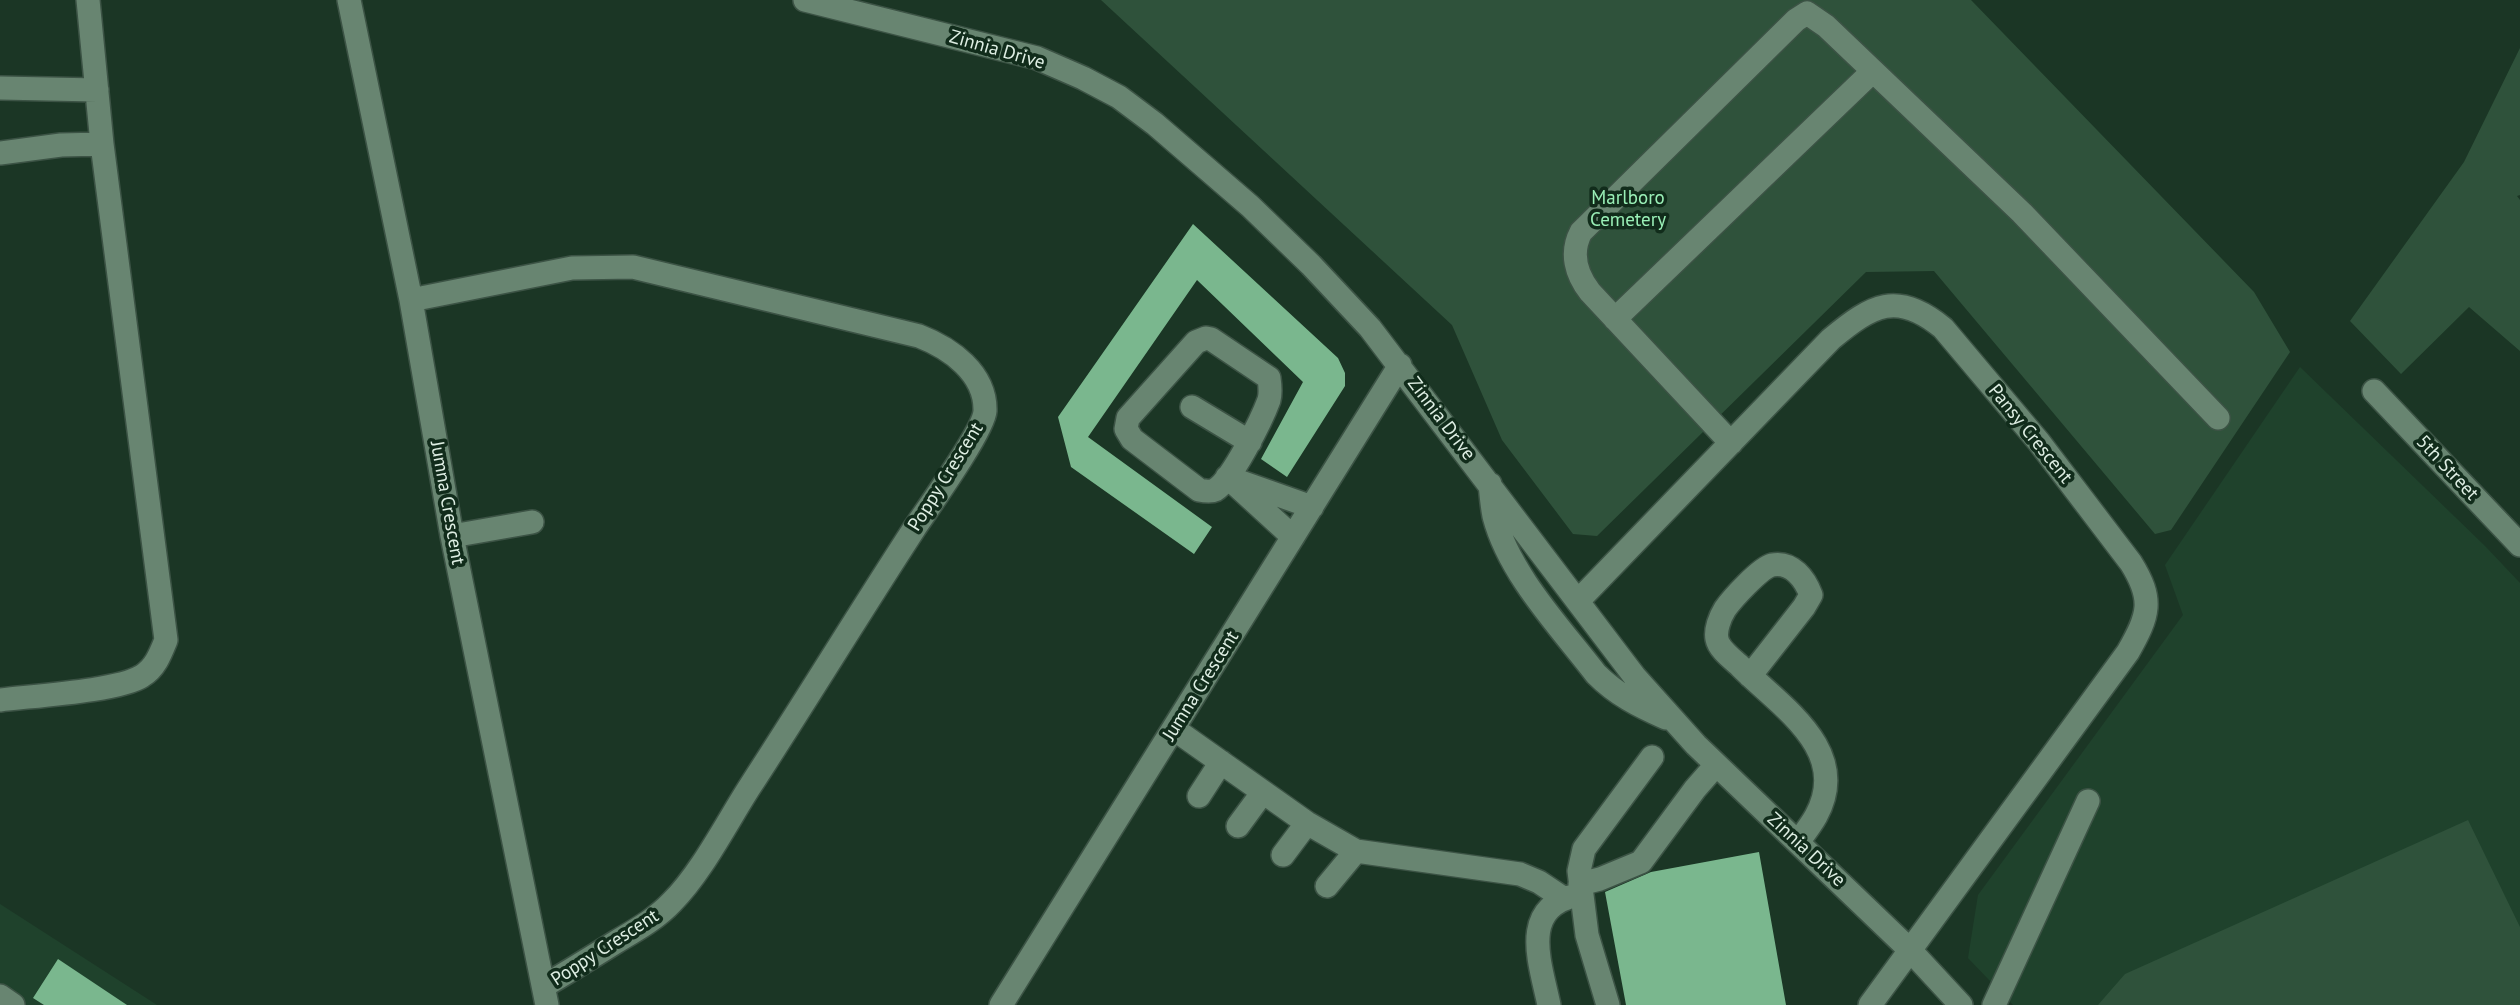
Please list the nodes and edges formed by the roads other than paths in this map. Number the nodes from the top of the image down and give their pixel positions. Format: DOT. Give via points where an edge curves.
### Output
graph roads {
  1 [pos="88,0"];
  2 [pos="349,0"];
  3 [pos="812,1"];
  4 [pos="1873,71"];
  5 [pos="0,88"];
  6 [pos="97,90"];
  7 [pos="102,144"];
  8 [pos="0,153"];
  9 [pos="411,300"];
  10 [pos="1615,318"];
  11 [pos="1400,365"];
  12 [pos="2374,391"];
  13 [pos="1192,407"];
  14 [pos="2218,418"];
  15 [pos="1250,442"];
  16 [pos="1731,443"];
  17 [pos="1227,477"];
  18 [pos="1490,484"];
  19 [pos="1312,508"];
  20 [pos="532,522"];
  21 [pos="452,536"];
  22 [pos="1293,537"];
  23 [pos="2520,545"];
  24 [pos="1578,601"];
  25 [pos="1750,677"];
  26 [pos="0,700"];
  27 [pos="1675,723"];
  28 [pos="1174,729"];
  29 [pos="1652,757"];
  30 [pos="1222,762"];
  31 [pos="1716,765"];
  32 [pos="1263,792"];
  33 [pos="1199,796"];
  34 [pos="2088,801"];
  35 [pos="1307,823"];
  36 [pos="1238,826"];
  37 [pos="1798,842"];
  38 [pos="1356,851"];
  39 [pos="1283,855"];
  40 [pos="1327,886"];
  41 [pos="1574,892"];
  42 [pos="1910,950"];
  43 [pos="0,996"];
  44 [pos="546,996"];
  45 [pos="13,1005"];
  46 [pos="1001,1005"];
  47 [pos="1549,1005"];
  48 [pos="1608,1005"];
  49 [pos="1870,1005"];
  50 [pos="1961,1005"];
  51 [pos="1994,1005"];
  1 -- 6 [label="street"];
  2 -- 9 [label="street, Jumna Crescent"];
  3 -- 11 [label="street, Zinnia Drive" via="1037,58 1119,97 1250,206 1345,300"];
  4 -- 10 [label="street"];
  4 -- 10 [label="street" via="1813,16 1807,13 1796,20 1581,232 1575,255 1582,281"];
  4 -- 14 [label="street" via="2022,213"];
  5 -- 6 [label="street"];
  6 -- 7 [label="street"];
  7 -- 8 [label="street"];
  7 -- 26 [label="street" via="166,640 156,664 141,677 122,684"];
  9 -- 21 [label="street, Jumna Crescent"];
  9 -- 44 [label="street, Poppy Crescent" via="572,268 634,267 940,344 966,366 984,402 982,421 962,456 689,882 656,918"];
  10 -- 16 [label="street"];
  11 -- 18 [label="street, Zinnia Drive"];
  11 -- 19 [label="street, Jumna Crescent"];
  12 -- 23 [label="street, 5th Street"];
  13 -- 15 [label="street"];
  15 -- 17 [label="street"];
  15 -- 17 [label="street" via="1270,398 1269,378 1206,338 1196,342 1128,418 1126,429 1132,439 1199,490 1215,490"];
  16 -- 24 [label="street, Pansy Crescent"];
  16 -- 42 [label="street, Pansy Crescent" via="1856,318 1883,306 1909,308 1930,317 1961,349 2039,442 2143,585 2146,618 2128,652"];
  17 -- 19 [label="street"];
  17 -- 22 [label="street"];
  18 -- 24 [label="street, Zinnia Drive"];
  18 -- 27 [label="street" via="1494,515 1510,556 1596,674 1625,698"];
  19 -- 22 [label="street, Jumna Crescent"];
  20 -- 21 [label="street"];
  21 -- 44 [label="street, Jumna Crescent"];
  22 -- 28 [label="street, Jumna Crescent"];
  24 -- 27 [label="street, Zinnia Drive"];
  25 -- 25 [label="street" via="1718,644 1719,622 1759,572 1771,565 1783,566 1798,572 1811,595"];
  25 -- 37 [label="street" via="1808,730 1821,755 1825,792 1817,815"];
  27 -- 31 [label="street, Zinnia Drive"];
  28 -- 30 [label="street"];
  28 -- 46 [label="street, Jumna Crescent"];
  29 -- 41 [label="street" via="1584,849"];
  30 -- 32 [label="street"];
  30 -- 33 [label="street"];
  31 -- 37 [label="street, Zinnia Drive"];
  31 -- 41 [label="street" via="1641,862"];
  32 -- 35 [label="street"];
  32 -- 36 [label="street"];
  34 -- 51 [label="street"];
  35 -- 38 [label="street"];
  35 -- 39 [label="street"];
  37 -- 42 [label="street, Zinnia Drive"];
  38 -- 40 [label="street"];
  38 -- 41 [label="street" via="1520,874"];
  41 -- 47 [label="street" via="1542,917 1537,931"];
  41 -- 48 [label="street"];
  42 -- 49 [label="street, Pansy Crescent"];
  42 -- 50 [label="street, Zinnia Drive"];
  43 -- 45 [label="street"];
}
